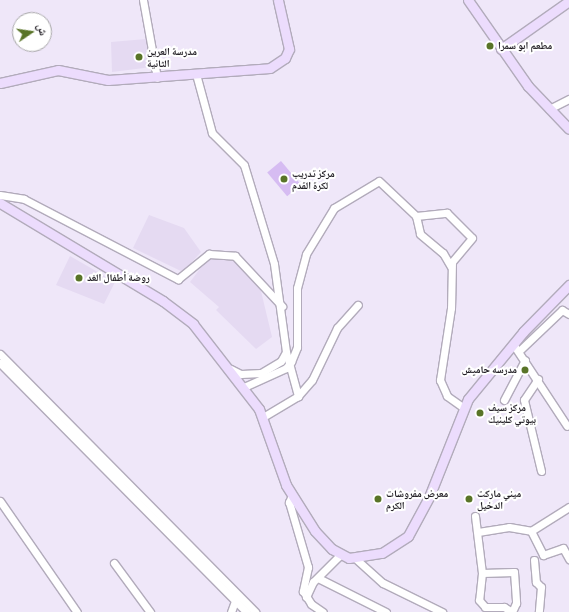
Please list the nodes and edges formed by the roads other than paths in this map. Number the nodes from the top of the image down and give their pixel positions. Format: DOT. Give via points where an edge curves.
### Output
graph roads {
  1 [pos="143,0"];
  2 [pos="278,0"];
  3 [pos="468,0"];
  4 [pos="569,1"];
  5 [pos="501,49"];
  6 [pos="196,74"];
  7 [pos="157,78"];
  8 [pos="0,83"];
  9 [pos="569,99"];
  10 [pos="549,109"];
  11 [pos="569,129"];
  12 [pos="0,195"];
  13 [pos="0,203"];
  14 [pos="416,216"];
  15 [pos="451,267"];
  16 [pos="569,285"];
  17 [pos="358,305"];
  18 [pos="282,306"];
  19 [pos="569,314"];
  20 [pos="516,347"];
  21 [pos="286,352"];
  22 [pos="0,354"];
  23 [pos="526,360"];
  24 [pos="291,362"];
  25 [pos="0,363"];
  26 [pos="231,369"];
  27 [pos="538,379"];
  28 [pos="244,387"];
  29 [pos="298,396"];
  30 [pos="504,400"];
  31 [pos="464,408"];
  32 [pos="263,417"];
  33 [pos="567,426"];
  34 [pos="541,471"];
  35 [pos="292,495"];
  36 [pos="0,501"];
  37 [pos="569,507"];
  38 [pos="475,516"];
  39 [pos="532,531"];
  40 [pos="478,532"];
  41 [pos="341,554"];
  42 [pos="356,559"];
  43 [pos="569,559"];
  44 [pos="534,560"];
  45 [pos="114,563"];
  46 [pos="482,573"];
  47 [pos="318,578"];
  48 [pos="236,597"];
  49 [pos="306,597"];
  50 [pos="77,612"];
  51 [pos="150,612"];
  52 [pos="231,612"];
  53 [pos="246,612"];
  54 [pos="255,612"];
  55 [pos="323,612"];
  56 [pos="386,612"];
  57 [pos="442,612"];
  58 [pos="512,612"];
  59 [pos="539,612"];
  1 -- 7 [label="street"];
  2 -- 6 [label="main road" via="288,39 285,58 270,68"];
  3 -- 5 [label="main road"];
  4 -- 5 [label="main road"];
  5 -- 10 [label="main road"];
  6 -- 7 [label="main road"];
  6 -- 18 [label="street" via="212,133 244,165 274,264"];
  7 -- 8 [label="main road" via="93,79 58,70"];
  9 -- 10 [label="street"];
  10 -- 11 [label="main road"];
  12 -- 18 [label="street" via="24,200 178,278 209,254 235,256"];
  13 -- 26 [label="main road" via="178,310"];
  14 -- 15 [label="street" via="420,234 444,253"];
  14 -- 15 [label="street" via="447,212 472,238 453,258"];
  14 -- 24 [label="street" via="379,181 334,208 300,268 297,347"];
  15 -- 31 [label="street" via="452,308 440,380 447,396"];
  16 -- 20 [label="main road"];
  17 -- 29 [label="street" via="337,328 317,372"];
  18 -- 21 [label="street"];
  19 -- 20 [label="street" via="562,310"];
  20 -- 23 [label="street"];
  20 -- 31 [label="main road"];
  21 -- 24 [label="street"];
  21 -- 26 [label="street" via="280,361 261,373 242,374"];
  22 -- 48 [label="street"];
  23 -- 27 [label="street"];
  23 -- 30 [label="street"];
  24 -- 28 [label="street" via="286,368"];
  24 -- 29 [label="street"];
  25 -- 48 [label="street"];
  26 -- 28 [label="main road"];
  27 -- 33 [label="street"];
  27 -- 34 [label="street" via="524,400"];
  28 -- 32 [label="main road"];
  29 -- 32 [label="street"];
  31 -- 42 [label="main road" via="429,497 408,536 394,548"];
  32 -- 35 [label="main road"];
  35 -- 41 [label="main road" via="320,538"];
  35 -- 49 [label="street" via="289,502 307,557 303,591"];
  36 -- 50 [label="street"];
  37 -- 39 [label="street"];
  38 -- 40 [label="street"];
  39 -- 40 [label="street" via="509,527"];
  39 -- 43 [label="street" via="543,555 563,548"];
  40 -- 46 [label="street"];
  41 -- 42 [label="main road"];
  41 -- 47 [label="street"];
  42 -- 57 [label="street" via="383,583"];
  44 -- 59 [label="street" via="536,582 541,587"];
  45 -- 51 [label="street"];
  46 -- 58 [label="street" via="478,600 485,607 504,607"];
  46 -- 58 [label="street" via="514,572 516,603"];
  47 -- 49 [label="street"];
  47 -- 56 [label="street"];
  48 -- 52 [label="street"];
  48 -- 53 [label="street"];
  48 -- 54 [label="street"];
  49 -- 55 [label="street"];
}
